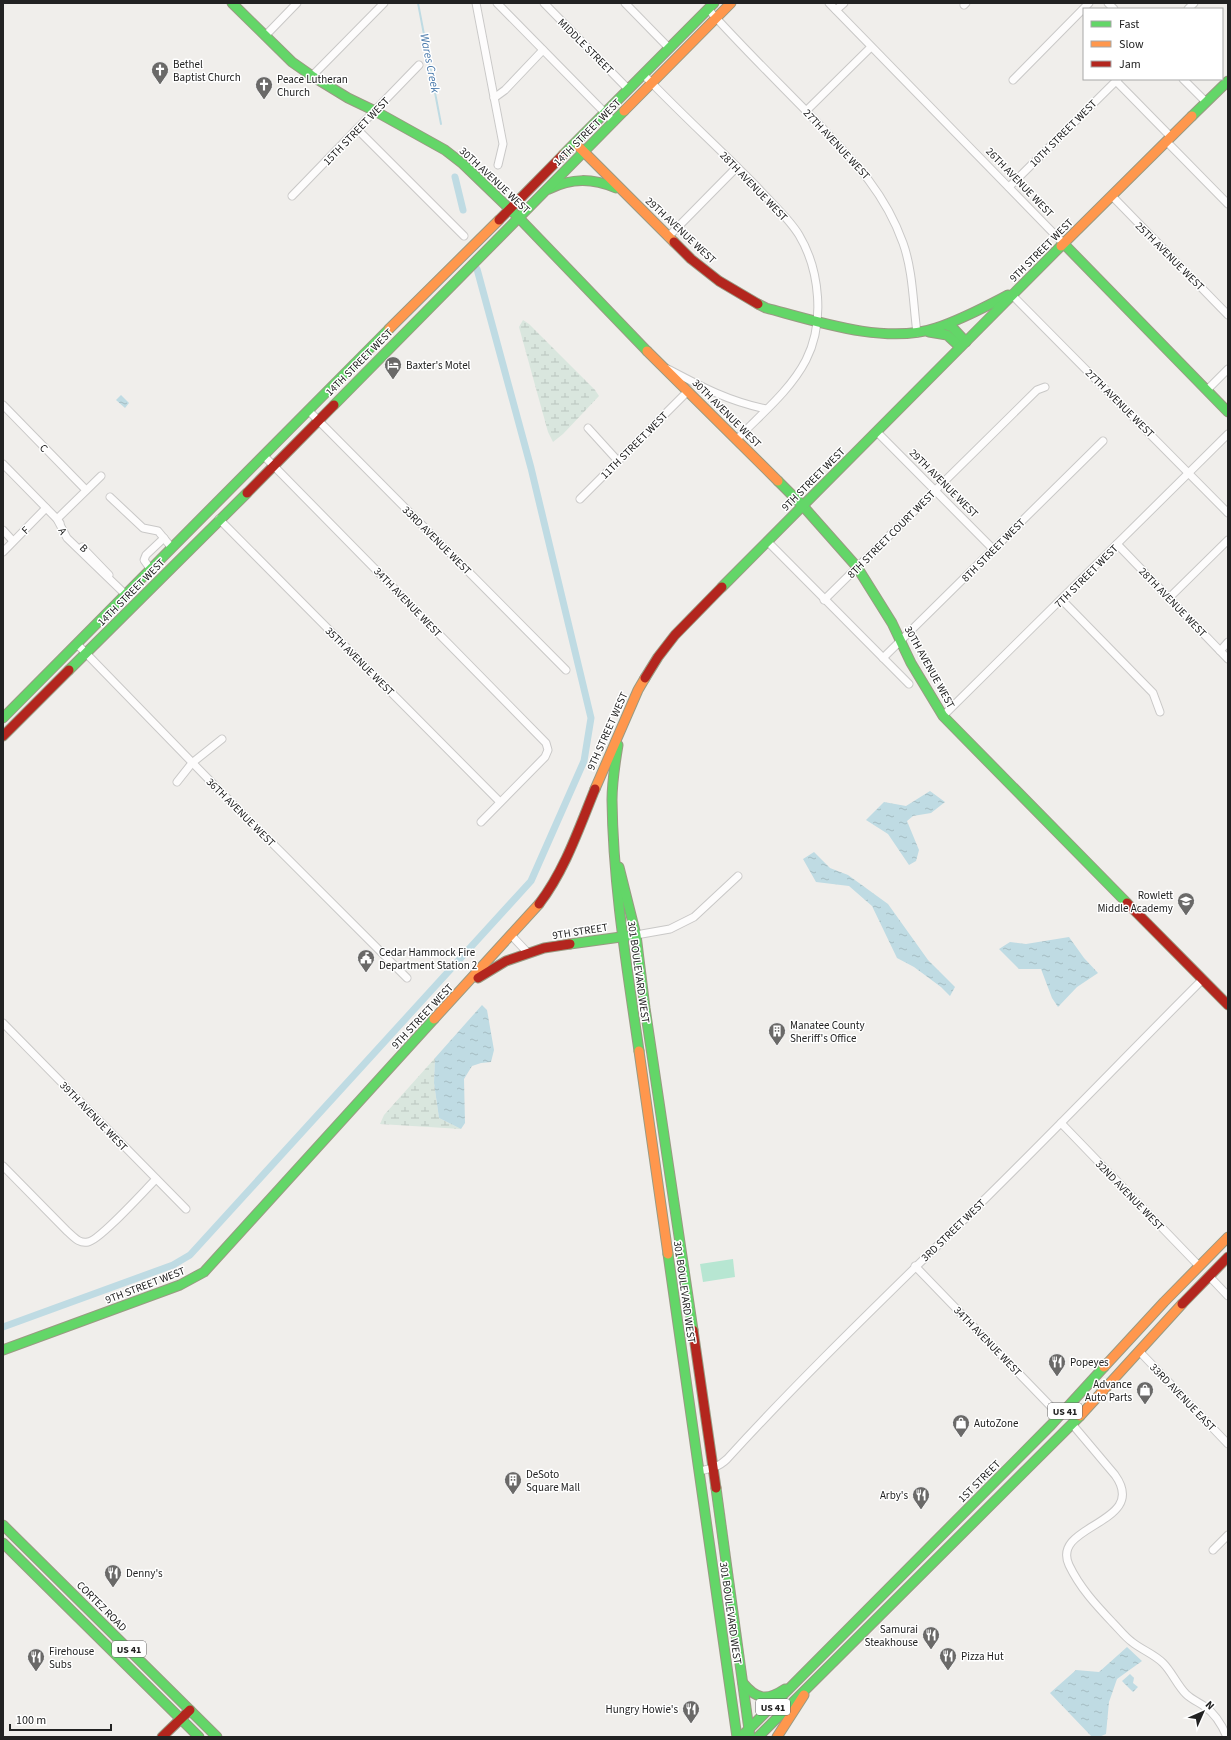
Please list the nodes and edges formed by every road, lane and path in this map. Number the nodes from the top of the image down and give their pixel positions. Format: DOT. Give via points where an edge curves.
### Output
graph roads {
  1 [pos="232,3"];
  2 [pos="297,3"];
  3 [pos="384,3"];
  4 [pos="476,3"];
  5 [pos="497,3"];
  6 [pos="545,3"];
  7 [pos="625,3"];
  8 [pos="731,3"];
  9 [pos="829,3"];
  10 [pos="844,3"];
  11 [pos="711,6"];
  12 [pos="1083,9"];
  13 [pos="836,10"];
  14 [pos="716,19"];
  15 [pos="264,36"];
  16 [pos="871,47"];
  17 [pos="669,48"];
  18 [pos="543,50"];
  19 [pos="419,65"];
  20 [pos="643,74"];
  21 [pos="312,76"];
  22 [pos="1013,80"];
  23 [pos="1117,80"];
  24 [pos="1184,80"];
  25 [pos="1228,81"];
  26 [pos="652,83"];
  27 [pos="628,89"];
  28 [pos="494,98"];
  29 [pos="1206,102"];
  30 [pos="375,111"];
  31 [pos="806,111"];
  32 [pos="605,113"];
  33 [pos="614,122"];
  34 [pos="357,129"];
  35 [pos="1169,139"];
  36 [pos="575,143"];
  37 [pos="584,152"];
  38 [pos="498,165"];
  39 [pos="737,167"];
  40 [pos="1009,187"];
  41 [pos="621,190"];
  42 [pos="546,191"];
  43 [pos="292,196"];
  44 [pos="1112,196"];
  45 [pos="1228,204"];
  46 [pos="510,209"];
  47 [pos="519,218"];
  48 [pos="464,236"];
  49 [pos="668,237"];
  50 [pos="1064,244"];
  51 [pos="1015,293"];
  52 [pos="1228,315"];
  53 [pos="818,323"];
  54 [pos="947,325"];
  55 [pos="927,331"];
  56 [pos="917,333"];
  57 [pos="963,344"];
  58 [pos="660,364"];
  59 [pos="1228,370"];
  60 [pos="1045,387"];
  61 [pos="1207,390"];
  62 [pos="688,391"];
  63 [pos="3,405"];
  64 [pos="766,410"];
  65 [pos="309,411"];
  66 [pos="1228,412"];
  67 [pos="317,420"];
  68 [pos="588,428"];
  69 [pos="877,432"];
  70 [pos="1228,434"];
  71 [pos="736,440"];
  72 [pos="1103,441"];
  73 [pos="264,456"];
  74 [pos="618,461"];
  75 [pos="3,464"];
  76 [pos="274,465"];
  77 [pos="1189,472"];
  78 [pos="101,476"];
  79 [pos="86,490"];
  80 [pos="934,491"];
  81 [pos="110,497"];
  82 [pos="580,499"];
  83 [pos="803,506"];
  84 [pos="46,508"];
  85 [pos="1228,512"];
  86 [pos="220,519"];
  87 [pos="57,520"];
  88 [pos="3,530"];
  89 [pos="164,538"];
  90 [pos="1228,540"];
  91 [pos="14,541"];
  92 [pos="768,542"];
  93 [pos="1117,544"];
  94 [pos="172,548"];
  95 [pos="994,550"];
  96 [pos="3,552"];
  97 [pos="857,568"];
  98 [pos="151,570"];
  99 [pos="126,595"];
  100 [pos="1169,598"];
  101 [pos="824,600"];
  102 [pos="1062,600"];
  103 [pos="901,641"];
  104 [pos="1228,642"];
  105 [pos="77,644"];
  106 [pos="1220,650"];
  107 [pos="86,653"];
  108 [pos="883,658"];
  109 [pos="1228,659"];
  110 [pos="566,670"];
  111 [pos="909,684"];
  112 [pos="1160,712"];
  113 [pos="943,716"];
  114 [pos="627,717"];
  115 [pos="3,718"];
  116 [pos="3,736"];
  117 [pos="222,739"];
  118 [pos="192,763"];
  119 [pos="177,782"];
  120 [pos="500,802"];
  121 [pos="481,822"];
  122 [pos="615,850"];
  123 [pos="738,876"];
  124 [pos="511,935"];
  125 [pos="636,935"];
  126 [pos="622,936"];
  127 [pos="528,953"];
  128 [pos="407,978"];
  129 [pos="1203,979"];
  130 [pos="461,991"];
  131 [pos="1228,1005"];
  132 [pos="3,1023"];
  133 [pos="657,1084"];
  134 [pos="644,1086"];
  135 [pos="1061,1123"];
  136 [pos="3,1166"];
  137 [pos="156,1180"];
  138 [pos="186,1209"];
  139 [pos="1228,1237"];
  140 [pos="1228,1257"];
  141 [pos="915,1266"];
  142 [pos="1198,1267"];
  143 [pos="1209,1276"];
  144 [pos="1228,1296"];
  145 [pos="1122,1348"];
  146 [pos="3,1350"];
  147 [pos="1138,1351"];
  148 [pos="1060,1416"];
  149 [pos="1072,1424"];
  150 [pos="1228,1444"];
  151 [pos="713,1468"];
  152 [pos="699,1471"];
  153 [pos="993,1503"];
  154 [pos="3,1525"];
  155 [pos="1228,1535"];
  156 [pos="3,1544"];
  157 [pos="1213,1550"];
  158 [pos="37,1559"];
  159 [pos="28,1569"];
  160 [pos="116,1637"];
  161 [pos="107,1646"];
  162 [pos="803,1676"];
  163 [pos="813,1681"];
  164 [pos="743,1683"];
  165 [pos="190,1710"];
  166 [pos="181,1719"];
  167 [pos="749,1733"];
  168 [pos="162,1737"];
  169 [pos="199,1737"];
  170 [pos="217,1737"];
  171 [pos="737,1737"];
  172 [pos="741,1737"];
  173 [pos="758,1737"];
  174 [pos="777,1737"];
  175 [pos="1227,1737"];
  1 -- 15 [label="main road, 30TH AVENUE WEST"];
  2 -- 15 [label="street"];
  3 -- 21 [label="street"];
  4 -- 28 [label="street"];
  5 -- 18 [label="street"];
  6 -- 27 [label="street, MIDDLE STREET"];
  7 -- 17 [label="street"];
  8 -- 14 [label="main road, 14TH STREET WEST"];
  9 -- 13 [label="street, 26TH AVENUE WEST"];
  10 -- 13 [label="street"];
  11 -- 14 [label="street, 27TH AVENUE WEST"];
  11 -- 17 [label="main road, 14TH STREET WEST"];
  12 -- 22 [label="street"];
  13 -- 16 [label="street, 26TH AVENUE WEST"];
  14 -- 26 [label="main road, 14TH STREET WEST"];
  14 -- 31 [label="street, 27TH AVENUE WEST"];
  15 -- 21 [label="main road, 30TH AVENUE WEST" via="292,62"];
  16 -- 31 [label="street"];
  16 -- 40 [label="street, 26TH AVENUE WEST"];
  17 -- 20 [label="main road, 14TH STREET WEST"];
  18 -- 28 [label="street"];
  18 -- 32 [label="street"];
  19 -- 30 [label="street, 15TH STREET WEST"];
  20 -- 26 [label="street, 28TH AVENUE WEST"];
  20 -- 27 [label="main road, 14TH STREET WEST"];
  21 -- 30 [label="main road, 30TH AVENUE WEST"];
  23 -- 35 [label="street"];
  23 -- 40 [label="street, 10TH STREET WEST"];
  24 -- 29 [label="street"];
  25 -- 29 [label="main road, 9TH STREET WEST"];
  26 -- 33 [label="main road, 14TH STREET WEST"];
  26 -- 39 [label="street, 28TH AVENUE WEST"];
  27 -- 32 [label="main road, 14TH STREET WEST"];
  28 -- 38 [label="street" via="503,144"];
  29 -- 35 [label="main road, 9TH STREET WEST"];
  30 -- 34 [label="street, 15TH STREET WEST"];
  30 -- 46 [label="main road, 30TH AVENUE WEST" via="445,150"];
  31 -- 56 [label="street, 27TH AVENUE WEST" via="867,176 887,206 909,264"];
  32 -- 33 [label="street"];
  32 -- 36 [label="main road, 14TH STREET WEST"];
  33 -- 37 [label="main road, 14TH STREET WEST"];
  34 -- 43 [label="street, 15TH STREET WEST"];
  34 -- 48 [label="street"];
  35 -- 44 [label="main road, 9TH STREET WEST"];
  35 -- 45 [label="street"];
  36 -- 37 [label="main road, 29TH AVENUE WEST"];
  36 -- 46 [label="main road, 14TH STREET WEST"];
  37 -- 41 [label="main road, 29TH AVENUE WEST"];
  37 -- 42 [label="main road, 14TH STREET WEST"];
  39 -- 49 [label="street"];
  39 -- 53 [label="street, 28TH AVENUE WEST" via="785,217 804,243 817,289"];
  40 -- 50 [label="street, 26TH AVENUE WEST"];
  41 -- 42 [label="main road" via="605,182 584,179 565,182"];
  41 -- 49 [label="main road, 29TH AVENUE WEST"];
  42 -- 47 [label="main road, 14TH STREET WEST"];
  44 -- 50 [label="main road, 9TH STREET WEST"];
  44 -- 52 [label="street, 25TH AVENUE WEST"];
  46 -- 47 [label="main road, 30TH AVENUE WEST"];
  46 -- 65 [label="main road, 14TH STREET WEST"];
  47 -- 58 [label="main road, 30TH AVENUE WEST"];
  47 -- 67 [label="main road, 14TH STREET WEST"];
  49 -- 53 [label="main road, 29TH AVENUE WEST" via="705,270 733,290 766,308"];
  50 -- 51 [label="main road, 9TH STREET WEST"];
  50 -- 61 [label="main road, 26TH AVENUE WEST"];
  51 -- 54 [label="main road, 29TH AVENUE WEST"];
  51 -- 57 [label="main road, 9TH STREET WEST"];
  51 -- 77 [label="street, 27TH AVENUE WEST"];
  53 -- 56 [label="main road, 29TH AVENUE WEST" via="874,334"];
  53 -- 64 [label="street" via="806,361 791,383"];
  54 -- 55 [label="main road, 29TH AVENUE WEST"];
  54 -- 57 [label="main road" via="952,326"];
  55 -- 56 [label="main road, 29TH AVENUE WEST"];
  55 -- 57 [label="main road, 29TH AVENUE WEST" via="947,335"];
  57 -- 69 [label="main road, 9TH STREET WEST"];
  58 -- 62 [label="main road, 30TH AVENUE WEST"];
  58 -- 64 [label="street, 30TH AVENUE WEST" via="708,390"];
  59 -- 61 [label="street"];
  60 -- 80 [label="street, 8TH STREET COURT WEST" via="1037,390"];
  61 -- 66 [label="main road, 26TH AVENUE WEST"];
  62 -- 71 [label="main road, 30TH AVENUE WEST"];
  62 -- 74 [label="street, 11TH STREET WEST"];
  63 -- 79 [label="street, C"];
  64 -- 71 [label="street"];
  65 -- 67 [label="street, 33RD AVENUE WEST"];
  65 -- 73 [label="main road, 14TH STREET WEST"];
  67 -- 76 [label="main road, 14TH STREET WEST"];
  67 -- 110 [label="street, 33RD AVENUE WEST"];
  68 -- 74 [label="street"];
  69 -- 80 [label="street, 29TH AVENUE WEST"];
  69 -- 83 [label="main road, 9TH STREET WEST"];
  70 -- 77 [label="street, 7TH STREET WEST"];
  71 -- 83 [label="main road, 30TH AVENUE WEST"];
  72 -- 95 [label="street, 8TH STREET WEST"];
  73 -- 76 [label="street, 34TH AVENUE WEST"];
  73 -- 94 [label="main road, 14TH STREET WEST"];
  74 -- 82 [label="street, 11TH STREET WEST"];
  75 -- 84 [label="street, A"];
  76 -- 86 [label="main road, 14TH STREET WEST"];
  76 -- 120 [label="street, 34TH AVENUE WEST" via="546,743 548,750 545,757"];
  77 -- 85 [label="street, 27TH AVENUE WEST"];
  77 -- 93 [label="street, 7TH STREET WEST"];
  78 -- 79 [label="street"];
  79 -- 87 [label="street"];
  80 -- 95 [label="street, 29TH AVENUE WEST"];
  80 -- 97 [label="street, 8TH STREET COURT WEST"];
  81 -- 89 [label="street" via="143,528 158,531"];
  83 -- 92 [label="main road, 9TH STREET WEST"];
  83 -- 97 [label="main road, 30TH AVENUE WEST"];
  84 -- 87 [label="street, A"];
  84 -- 91 [label="street, F"];
  86 -- 107 [label="main road, 14TH STREET WEST"];
  86 -- 120 [label="street, 35TH AVENUE WEST"];
  87 -- 99 [label="street, A" via="67,538"];
  88 -- 91 [label="street"];
  89 -- 94 [label="street"];
  89 -- 98 [label="street" via="146,555 144,560"];
  90 -- 100 [label="street"];
  91 -- 96 [label="street, F"];
  92 -- 101 [label="street"];
  92 -- 114 [label="main road, 9TH STREET WEST" via="665,647 638,690"];
  93 -- 100 [label="street, 28TH AVENUE WEST"];
  93 -- 102 [label="street, 7TH STREET WEST"];
  94 -- 98 [label="main road, 14TH STREET WEST"];
  95 -- 103 [label="street, 8TH STREET WEST"];
  97 -- 101 [label="street, 8TH STREET COURT WEST"];
  97 -- 103 [label="main road, 30TH AVENUE WEST" via="877,597"];
  98 -- 99 [label="main road, 14TH STREET WEST"];
  99 -- 105 [label="main road, 14TH STREET WEST"];
  100 -- 106 [label="street, 28TH AVENUE WEST"];
  101 -- 108 [label="street"];
  102 -- 112 [label="street" via="1153,693"];
  102 -- 113 [label="street, 7TH STREET WEST"];
  103 -- 108 [label="street, 8TH STREET WEST"];
  103 -- 113 [label="main road, 30TH AVENUE WEST"];
  104 -- 106 [label="street"];
  105 -- 107 [label="street, 36TH AVENUE WEST"];
  105 -- 115 [label="main road, 14TH STREET WEST"];
  106 -- 109 [label="street, 28TH AVENUE WEST"];
  107 -- 116 [label="main road, 14TH STREET WEST"];
  107 -- 118 [label="street, 36TH AVENUE WEST"];
  108 -- 111 [label="street"];
  113 -- 129 [label="main road, 30TH AVENUE WEST"];
  114 -- 122 [label="main road, 301 BOULEVARD WEST" via="620,738 613,780"];
  114 -- 124 [label="main road, 9TH STREET WEST" via="551,888"];
  117 -- 118 [label="street"];
  118 -- 119 [label="street"];
  118 -- 128 [label="street, 36TH AVENUE WEST"];
  120 -- 121 [label="street"];
  122 -- 125 [label="main road, 301 BOULEVARD WEST"];
  122 -- 126 [label="main road, 301 BOULEVARD WEST"];
  123 -- 125 [label="street, 9TH STREET" via="694,917 670,928"];
  124 -- 127 [label="street"];
  124 -- 130 [label="main road, 9TH STREET WEST"];
  125 -- 126 [label="main road, 9TH STREET"];
  125 -- 133 [label="main road, 301 BOULEVARD WEST"];
  126 -- 127 [label="main road, 9TH STREET" via="544,948"];
  126 -- 134 [label="main road, 301 BOULEVARD WEST"];
  127 -- 130 [label="main road, 9TH STREET" via="494,968"];
  129 -- 131 [label="main road, 30TH AVENUE WEST"];
  129 -- 135 [label="street, 3RD STREET WEST"];
  130 -- 146 [label="main road, 9TH STREET WEST" via="204,1272 180,1285"];
  132 -- 137 [label="street, 39TH AVENUE WEST"];
  133 -- 134 [label="street"];
  133 -- 151 [label="main road, 301 BOULEVARD WEST"];
  134 -- 152 [label="main road, 301 BOULEVARD WEST"];
  135 -- 141 [label="street, 3RD STREET WEST"];
  135 -- 142 [label="street, 32ND AVENUE WEST"];
  136 -- 137 [label="street" via="78,1241 89,1242 101,1234"];
  137 -- 138 [label="street, 39TH AVENUE WEST"];
  139 -- 142 [label="main road, 1ST STREET / US 41"];
  140 -- 143 [label="main road, US 41"];
  141 -- 148 [label="street, 34TH AVENUE WEST"];
  141 -- 151 [label="street, 3RD STREET WEST" via="763,1419 722,1465"];
  142 -- 145 [label="main road, 1ST STREET / US 41"];
  142 -- 147 [label="main road" via="1188,1287 1138,1341"];
  143 -- 144 [label="street"];
  143 -- 147 [label="main road, US 41"];
  145 -- 148 [label="main road, 1ST STREET / US 41"];
  145 -- 149 [label="main road" via="1111,1371 1072,1415"];
  147 -- 149 [label="main road, US 41"];
  147 -- 150 [label="street, 33RD AVENUE EAST"];
  148 -- 153 [label="main road" via="1058,1428 1004,1484"];
  148 -- 162 [label="main road, 1ST STREET / US 41"];
  149 -- 153 [label="main road, US 41"];
  149 -- 175 [label="street" via="1116,1475 1122,1484 1123,1495 1117,1508 1077,1537 1069,1546 1068,1563 1089,1597 1131,1642 1162,1662 1186,1694 1216,1716"];
  151 -- 152 [label="street, 3RD STREET WEST"];
  151 -- 164 [label="main road, 301 BOULEVARD WEST"];
  152 -- 171 [label="main road, 301 BOULEVARD WEST"];
  153 -- 163 [label="main road, US 41"];
  154 -- 158 [label="main road, CORTEZ ROAD / US 41"];
  155 -- 157 [label="street"];
  156 -- 159 [label="main road, US 41"];
  158 -- 159 [label="street"];
  158 -- 160 [label="main road, CORTEZ ROAD / US 41"];
  159 -- 161 [label="main road, US 41"];
  160 -- 161 [label="street"];
  160 -- 165 [label="main road, CORTEZ ROAD / US 41"];
  161 -- 166 [label="main road, US 41"];
  162 -- 164 [label="main road" via="768,1698 754,1695"];
  162 -- 167 [label="main road, 1ST STREET / US 41"];
  163 -- 173 [label="main road, US 41"];
  163 -- 174 [label="main road"];
  164 -- 167 [label="main road, 301 BOULEVARD WEST"];
  165 -- 166 [label="main road"];
  165 -- 170 [label="main road, CORTEZ ROAD / US 41"];
  166 -- 168 [label="main road"];
  166 -- 169 [label="main road, US 41"];
  167 -- 172 [label="main road, 1ST STREET / US 41"];
}
